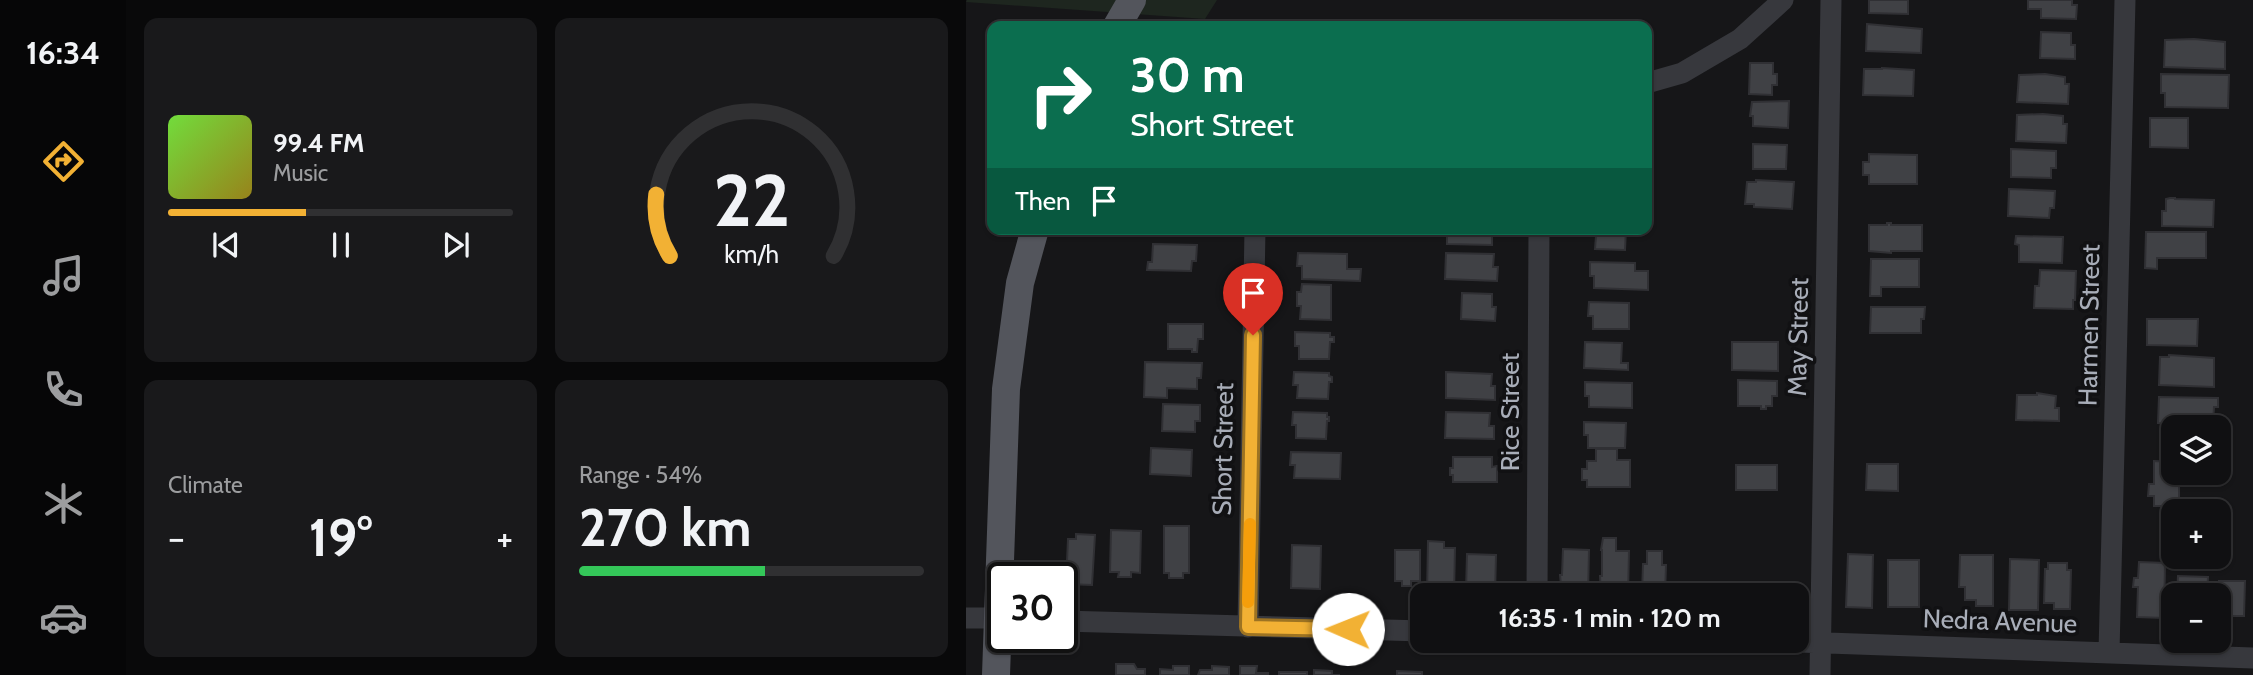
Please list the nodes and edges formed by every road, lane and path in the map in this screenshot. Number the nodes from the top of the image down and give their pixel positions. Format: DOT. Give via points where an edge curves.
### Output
graph roads {
  1 [pos="1132,0"];
  2 [pos="1783,0"];
  3 [pos="1831,0"];
  4 [pos="2126,0"];
  5 [pos="1120,21"];
  6 [pos="1652,82"];
  7 [pos="1033,235"];
  8 [pos="1255,235"];
  9 [pos="1539,235"];
  10 [pos="1001,562"];
  11 [pos="1537,583"];
  12 [pos="966,618"];
  13 [pos="987,618"];
  14 [pos="1078,622"];
  15 [pos="1248,627"];
  16 [pos="1410,631"];
  17 [pos="1809,643"];
  18 [pos="1820,643"];
  19 [pos="2109,652"];
  20 [pos="998,653"];
  21 [pos="2253,658"];
  22 [pos="996,675"];
  23 [pos="1820,675"];
  1 -- 5 [label="main road"];
  2 -- 6 [label="street" via="1740,39 1682,73"];
  3 -- 18 [label="street, May Street"];
  4 -- 19 [label="street, Harmen Street"];
  7 -- 10 [label="main road" via="1020,283 1006,389"];
  8 -- 15 [label="street, Short Street"];
  9 -- 11 [label="street, Rice Street"];
  12 -- 13 [label="street"];
  14 -- 15 [label="street"];
  15 -- 16 [label="street"];
  17 -- 18 [label="street, Nedra Avenue"];
  18 -- 19 [label="street, Nedra Avenue"];
  18 -- 23 [label="street, May Street"];
  19 -- 21 [label="street, Nedra Avenue"];
  20 -- 22 [label="main road"];
}
